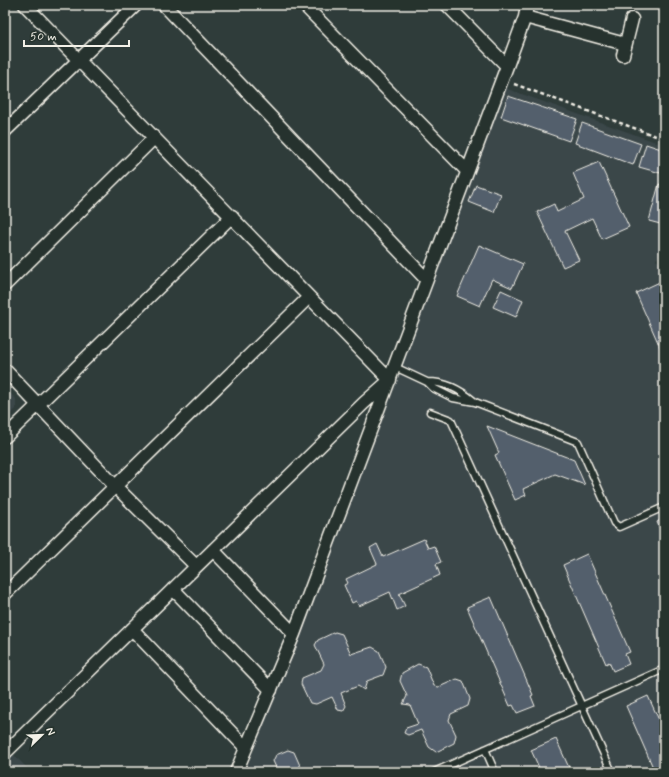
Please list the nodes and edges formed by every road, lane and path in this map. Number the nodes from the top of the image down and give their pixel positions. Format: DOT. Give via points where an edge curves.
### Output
graph roads {
  1 [pos="25,5"];
  2 [pos="136,5"];
  3 [pos="164,5"];
  4 [pos="304,5"];
  5 [pos="447,5"];
  6 [pos="527,5"];
  7 [pos="524,17"];
  8 [pos="632,19"];
  9 [pos="78,60"];
  10 [pos="507,66"];
  11 [pos="502,80"];
  12 [pos="5,131"];
  13 [pos="154,138"];
  14 [pos="664,139"];
  15 [pos="467,171"];
  16 [pos="232,216"];
  17 [pos="426,279"];
  18 [pos="5,286"];
  19 [pos="309,297"];
  20 [pos="395,367"];
  21 [pos="5,370"];
  22 [pos="390,380"];
  23 [pos="427,382"];
  24 [pos="475,402"];
  25 [pos="39,404"];
  26 [pos="430,412"];
  27 [pos="5,437"];
  28 [pos="115,486"];
  29 [pos="664,507"];
  30 [pos="213,550"];
  31 [pos="196,566"];
  32 [pos="173,589"];
  33 [pos="5,594"];
  34 [pos="132,629"];
  35 [pos="294,634"];
  36 [pos="664,669"];
  37 [pos="271,690"];
  38 [pos="583,706"];
  39 [pos="246,748"];
  40 [pos="485,749"];
  41 [pos="5,753"];
  42 [pos="236,772"];
  43 [pos="434,772"];
  44 [pos="495,772"];
  45 [pos="612,772"];
  1 -- 9 [label="street"];
  2 -- 9 [label="street"];
  3 -- 17 [label="street"];
  4 -- 15 [label="street"];
  5 -- 10 [label="street"];
  6 -- 7 [label="street"];
  7 -- 8 [label="street" via="624,50"];
  7 -- 10 [label="street"];
  9 -- 12 [label="street"];
  9 -- 13 [label="street"];
  10 -- 11 [label="street"];
  11 -- 14 [label="path"];
  11 -- 15 [label="street"];
  13 -- 16 [label="street"];
  13 -- 18 [label="street"];
  15 -- 17 [label="street"];
  16 -- 19 [label="street"];
  16 -- 25 [label="street"];
  17 -- 20 [label="street"];
  19 -- 22 [label="street"];
  19 -- 28 [label="street"];
  20 -- 22 [label="street"];
  20 -- 23 [label="lane"];
  21 -- 25 [label="street"];
  22 -- 30 [label="street"];
  22 -- 35 [label="street"];
  23 -- 24 [label="lane" via="448,396"];
  23 -- 24 [label="lane" via="446,384 458,389"];
  24 -- 29 [label="lane" via="578,442 614,523 619,528"];
  25 -- 27 [label="street"];
  25 -- 28 [label="street"];
  26 -- 38 [label="lane" via="451,420"];
  28 -- 31 [label="street"];
  28 -- 33 [label="street"];
  30 -- 31 [label="street"];
  30 -- 35 [label="street"];
  31 -- 32 [label="street"];
  32 -- 34 [label="street"];
  32 -- 37 [label="street"];
  34 -- 39 [label="street"];
  34 -- 41 [label="street"];
  35 -- 37 [label="street"];
  36 -- 38 [label="lane"];
  37 -- 39 [label="street"];
  38 -- 40 [label="lane"];
  38 -- 45 [label="lane"];
  39 -- 42 [label="street"];
  40 -- 43 [label="lane"];
  40 -- 44 [label="lane"];
}
